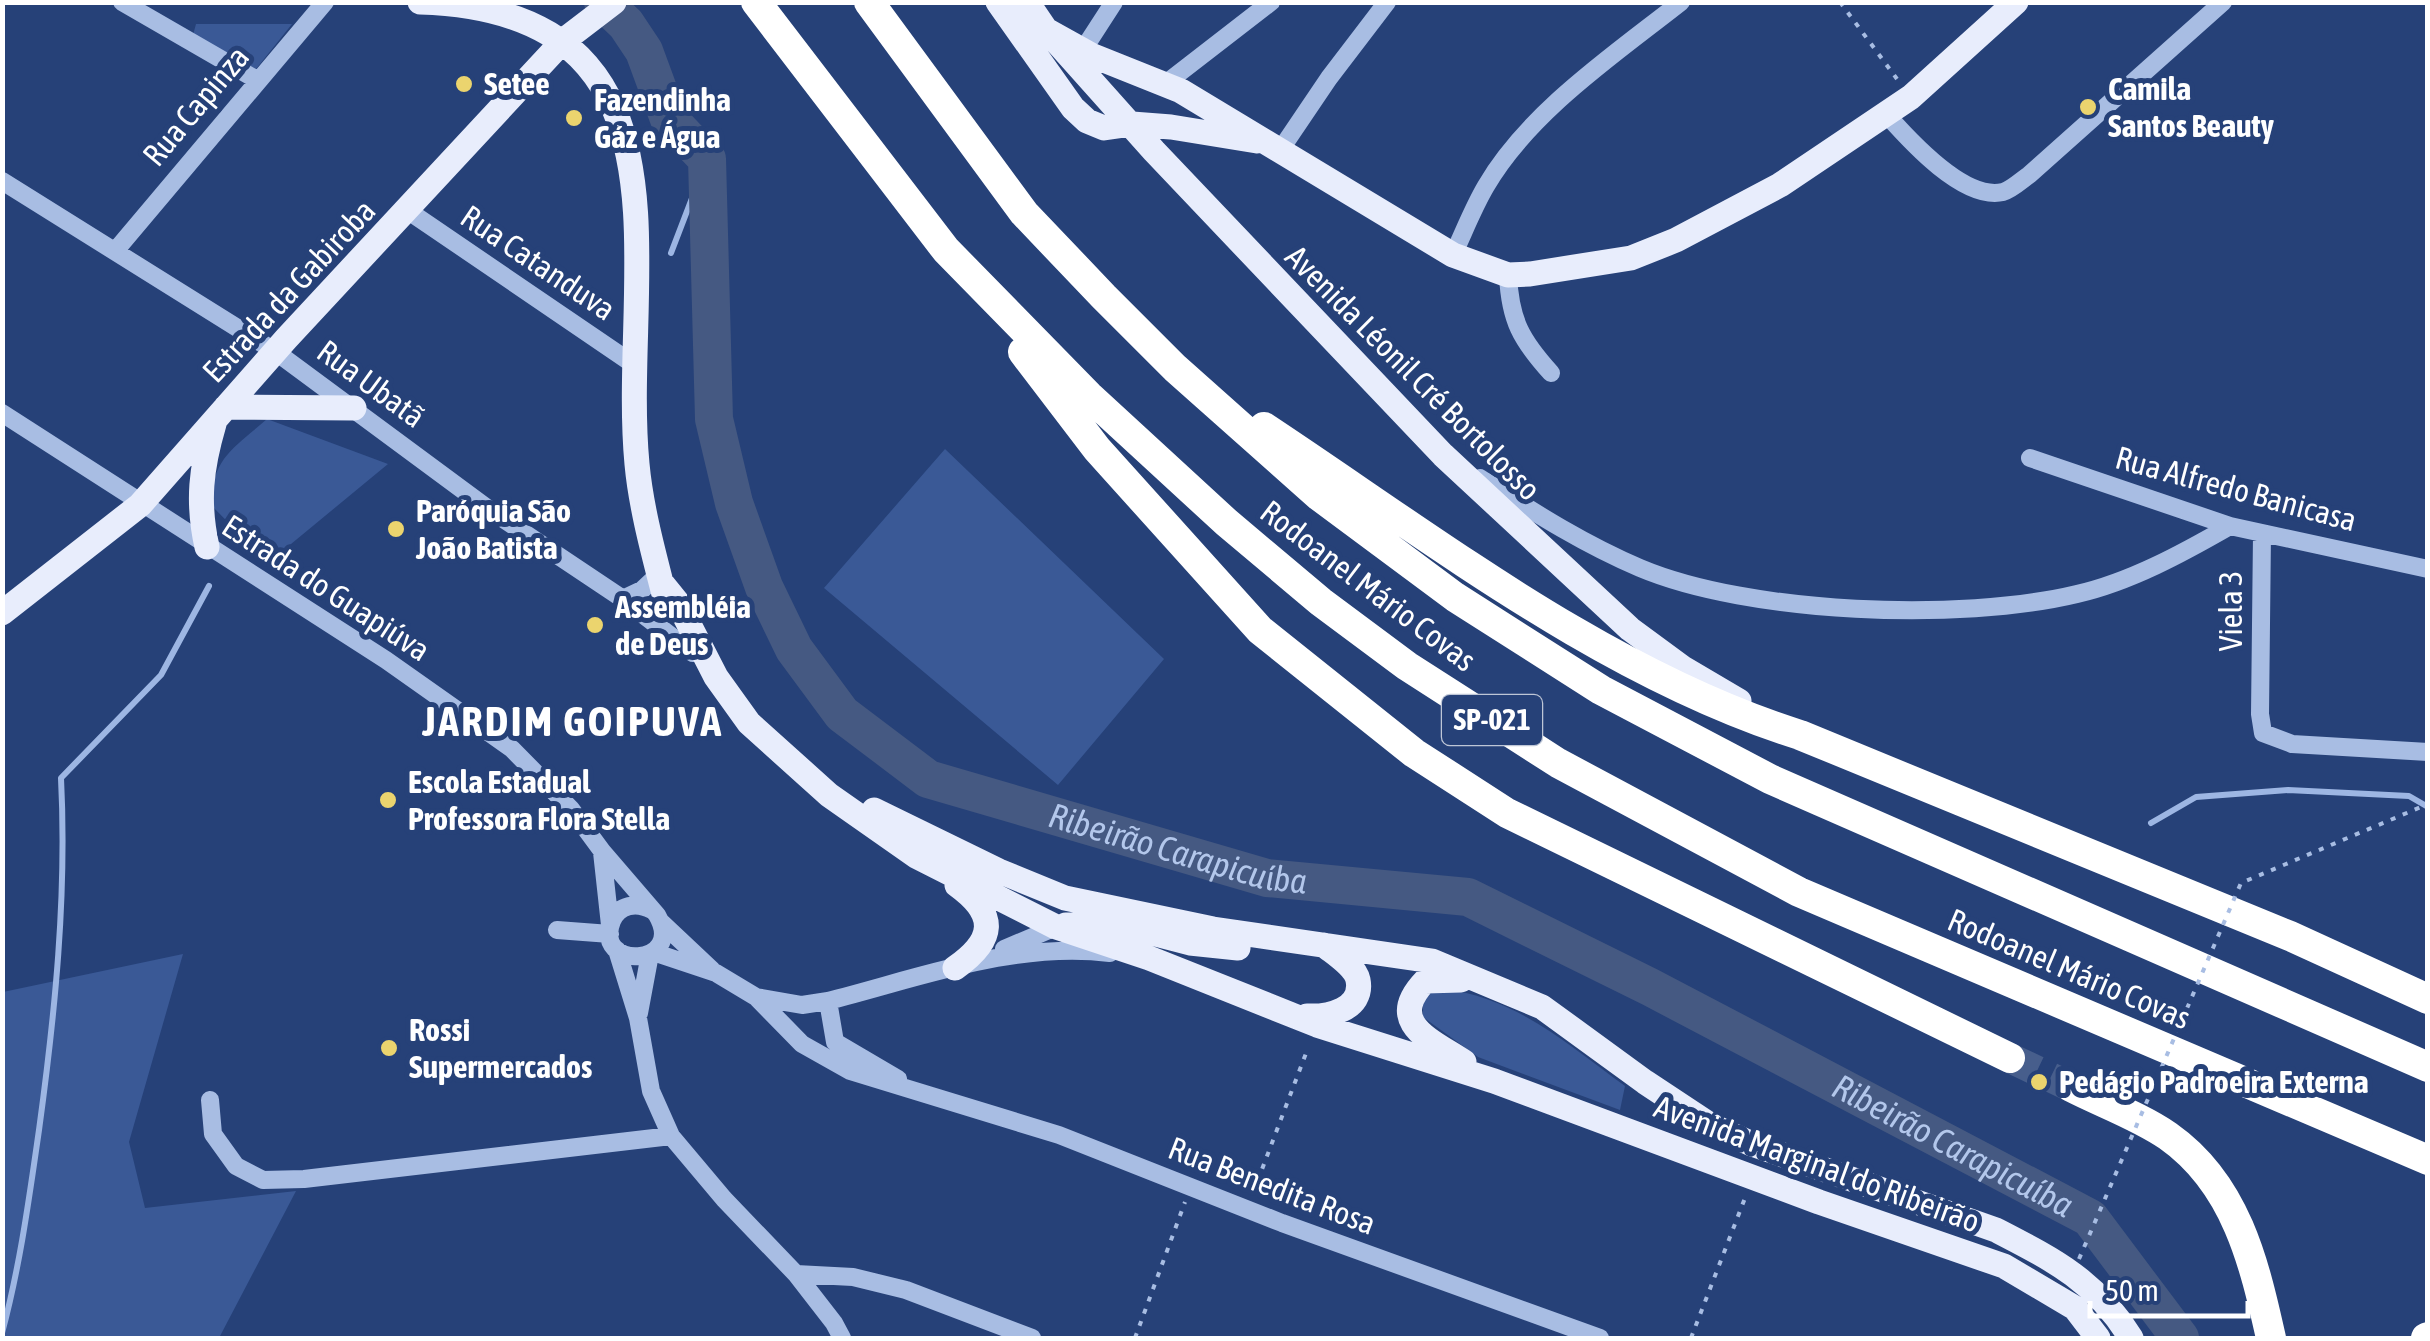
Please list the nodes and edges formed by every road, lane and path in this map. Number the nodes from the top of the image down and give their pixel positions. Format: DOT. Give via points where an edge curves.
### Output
graph roads {
  1 [pos="122,2"];
  2 [pos="325,2"];
  3 [pos="420,2"];
  4 [pos="756,2"];
  5 [pos="869,2"];
  6 [pos="998,2"];
  7 [pos="1027,2"];
  8 [pos="1114,2"];
  9 [pos="1271,2"];
  10 [pos="1387,2"];
  11 [pos="1681,2"];
  12 [pos="1840,2"];
  13 [pos="2016,2"];
  14 [pos="2223,2"];
  15 [pos="604,9"];
  16 [pos="1046,30"];
  17 [pos="563,40"];
  18 [pos="1083,50"];
  19 [pos="1134,72"];
  20 [pos="257,80"];
  21 [pos="1165,84"];
  22 [pos="1911,97"];
  23 [pos="1887,115"];
  24 [pos="1132,124"];
  25 [pos="1276,146"];
  26 [pos="2,181"];
  27 [pos="407,210"];
  28 [pos="116,250"];
  29 [pos="946,250"];
  30 [pos="1452,255"];
  31 [pos="1508,274"];
  32 [pos="276,352"];
  33 [pos="636,366"];
  34 [pos="1175,368"];
  35 [pos="1551,373"];
  36 [pos="354,408"];
  37 [pos="221,412"];
  38 [pos="2,413"];
  39 [pos="1443,455"];
  40 [pos="2030,458"];
  41 [pos="140,505"];
  42 [pos="2230,526"];
  43 [pos="2262,534"];
  44 [pos="207,547"];
  45 [pos="2428,569"];
  46 [pos="660,578"];
  47 [pos="624,599"];
  48 [pos="2,613"];
  49 [pos="692,653"];
  50 [pos="716,677"];
  51 [pos="1800,735"];
  52 [pos="774,744"];
  53 [pos="2428,752"];
  54 [pos="2428,804"];
  55 [pos="602,852"];
  56 [pos="916,856"];
  57 [pos="656,916"];
  58 [pos="1056,927"];
  59 [pos="558,930"];
  60 [pos="2290,936"];
  61 [pos="612,937"];
  62 [pos="1321,945"];
  63 [pos="652,953"];
  64 [pos="1148,958"];
  65 [pos="958,967"];
  66 [pos="716,973"];
  67 [pos="2428,985"];
  68 [pos="1500,987"];
  69 [pos="756,998"];
  70 [pos="2428,999"];
  71 [pos="828,1002"];
  72 [pos="1292,1014"];
  73 [pos="638,1018"];
  74 [pos="1317,1025"];
  75 [pos="2010,1058"];
  76 [pos="2428,1067"];
  77 [pos="1494,1081"];
  78 [pos="2070,1087"];
  79 [pos="922,1094"];
  80 [pos="210,1100"];
  81 [pos="670,1136"];
  82 [pos="2428,1160"];
  83 [pos="1754,1177"];
  84 [pos="1190,1188"];
  85 [pos="1247,1208"];
  86 [pos="2080,1259"];
  87 [pos="796,1274"];
  88 [pos="1545,1329"];
  89 [pos="842,1338"];
  90 [pos="1032,1338"];
  91 [pos="1134,1338"];
  92 [pos="1600,1338"];
  93 [pos="1691,1338"];
  94 [pos="2098,1338"];
  95 [pos="2131,1338"];
  96 [pos="2271,1338"];
  1 -- 20 [label="street"];
  2 -- 20 [label="street, Rua Capinza"];
  3 -- 17 [label="main road" via="503,15"];
  4 -- 29 [label="highway, Rodoanel Mário Covas / SP-021"];
  5 -- 34 [label="highway, Rodoanel Mário Covas / SP-021" via="1024,213"];
  6 -- 24 [label="main road" via="1087,121 1104,128"];
  7 -- 16 [label="main road, Avenida Léonil Cré Bortolosso"];
  8 -- 18 [label="street"];
  9 -- 21 [label="street"];
  10 -- 25 [label="street"];
  11 -- 30 [label="street" via="1601,64 1516,146 1487,184"];
  12 -- 22 [label="path"];
  13 -- 22 [label="main road"];
  14 -- 23 [label="street" via="2004,192 1962,182"];
  15 -- 17 [label="main road, Estrada da Gabiroba"];
  16 -- 18 [label="main road"];
  16 -- 24 [label="main road, Avenida Léonil Cré Bortolosso"];
  17 -- 27 [label="main road, Estrada da Gabiroba"];
  17 -- 33 [label="main road" via="612,105 632,160"];
  18 -- 19 [label="main road"];
  19 -- 21 [label="main road"];
  19 -- 24 [label="main road" via="1150,99"];
  20 -- 28 [label="street, Rua Capinza"];
  21 -- 25 [label="main road"];
  22 -- 23 [label="main road"];
  23 -- 31 [label="main road" via="1780,185 1676,240 1632,258"];
  24 -- 25 [label="main road"];
  24 -- 39 [label="main road, Avenida Léonil Cré Bortolosso"];
  25 -- 30 [label="main road"];
  26 -- 28 [label="street, Rua Ubatã"];
  27 -- 32 [label="main road, Estrada da Gabiroba"];
  27 -- 33 [label="street, Rua Catanduva"];
  28 -- 32 [label="street, Rua Ubatã"];
  29 -- 75 [label="highway" via="1097,449 1260,630 1414,752 1507,813"];
  29 -- 82 [label="highway, Rodoanel Mário Covas / SP-021" via="1164,469 1321,602 1558,763 1799,892"];
  30 -- 31 [label="main road"];
  31 -- 35 [label="street" via="1518,330"];
  32 -- 36 [label="street, Rua Ubatã"];
  32 -- 37 [label="main road, Estrada da Gabiroba"];
  33 -- 46 [label="main road" via="637,465"];
  34 -- 51 [label="highway" via="1533,604 1708,700"];
  34 -- 76 [label="highway, Rodoanel Mário Covas / SP-021" via="1392,553 1601,690 1788,787"];
  36 -- 37 [label="main road"];
  36 -- 47 [label="street, Rua Ubatã"];
  37 -- 41 [label="main road, Estrada da Gabiroba"];
  37 -- 44 [label="main road" via="201,472"];
  38 -- 41 [label="street, Estrada do Guapiúva"];
  39 -- 42 [label="street" via="1560,529 1641,569 1702,588 1810,605 1990,609 2079,594"];
  39 -- 51 [label="main road, Avenida Léonil Cré Bortolosso" via="1630,629 1683,668"];
  40 -- 42 [label="street, Rua Alfredo Banicasa"];
  41 -- 44 [label="street, Estrada do Guapiúva"];
  41 -- 48 [label="main road, Estrada da Gabiroba"];
  42 -- 43 [label="street, Rua Alfredo Banicasa"];
  43 -- 45 [label="street, Rua Alfredo Banicasa"];
  43 -- 53 [label="street, Viela 3" via="2263,733 2292,744"];
  44 -- 55 [label="street, Estrada do Guapiúva" via="512,749 571,808"];
  46 -- 47 [label="street"];
  46 -- 49 [label="main road" via="666,606"];
  46 -- 50 [label="main road"];
  47 -- 49 [label="street, Rua Ubatã"];
  49 -- 50 [label="main road"];
  50 -- 52 [label="main road"];
  51 -- 60 [label="highway"];
  52 -- 56 [label="main road, Avenida Marginal do Ribeirão" via="829,795"];
  52 -- 62 [label="main road, Avenida Marginal do Ribeirão" via="880,814 1065,898"];
  54 -- 86 [label="path, bridge" via="2241,882"];
  55 -- 57 [label="street, Estrada do Guapiúva"];
  55 -- 61 [label="street, Estrada do Guapiúva"];
  56 -- 58 [label="main road, Avenida Marginal do Ribeirão"];
  56 -- 65 [label="main road, Avenida Marginal do Ribeirão" via="970,895 987,922 981,947"];
  57 -- 61 [label="street" via="644,906 627,906 613,918"];
  57 -- 63 [label="street" via="660,943"];
  57 -- 66 [label="street, Rua Benedita Rosa"];
  58 -- 62 [label="main road, Avenida Marginal do Ribeirão" via="1113,923 1190,943 1279,952"];
  58 -- 64 [label="main road, Avenida Marginal do Ribeirão"];
  58 -- 65 [label="street, Avenida Marginal do Ribeirão"];
  59 -- 61 [label="street"];
  60 -- 67 [label="highway"];
  60 -- 70 [label="highway"];
  61 -- 63 [label="street" via="632,958"];
  61 -- 73 [label="street, Estrada do Guapiúva"];
  62 -- 68 [label="main road, Avenida Marginal do Ribeirão" via="1432,962"];
  62 -- 72 [label="main road, Avenida Marginal do Ribeirão" via="1358,979 1354,1000 1335,1014"];
  63 -- 66 [label="street, Rua Benedita Rosa"];
  63 -- 73 [label="street"];
  64 -- 65 [label="street" via="1062,950"];
  64 -- 72 [label="main road, Avenida Marginal do Ribeirão"];
  65 -- 71 [label="street"];
  66 -- 69 [label="street, Rua Benedita Rosa"];
  68 -- 77 [label="main road, Avenida Marginal do Ribeirão" via="1432,979 1408,1007 1422,1034"];
  68 -- 95 [label="main road, Avenida Marginal do Ribeirão" via="1542,1006 1710,1125 2032,1248 2090,1285"];
  69 -- 71 [label="street, Rua Benedita Rosa"];
  69 -- 79 [label="street, Rua Benedita Rosa" via="819,1056"];
  71 -- 79 [label="street, Rua Benedita Rosa" via="835,1042"];
  72 -- 74 [label="main road, Avenida Marginal do Ribeirão"];
  73 -- 81 [label="street" via="651,1091"];
  74 -- 77 [label="main road, Avenida Marginal do Ribeirão"];
  74 -- 85 [label="path"];
  77 -- 83 [label="main road, Avenida Marginal do Ribeirão"];
  78 -- 96 [label="highway" via="2166,1134 2202,1164 2228,1200 2246,1243"];
  79 -- 84 [label="street, Rua Benedita Rosa" via="1059,1135"];
  80 -- 81 [label="street" via="213,1134 236,1166 263,1180"];
  81 -- 87 [label="street"];
  83 -- 93 [label="path"];
  83 -- 94 [label="main road, Avenida Marginal do Ribeirão" via="2004,1266 2075,1308"];
  84 -- 85 [label="street, Rua Benedita Rosa"];
  84 -- 91 [label="path"];
  85 -- 88 [label="street, Rua Benedita Rosa"];
  87 -- 89 [label="street"];
  87 -- 90 [label="street" via="877,1282"];
  88 -- 92 [label="street, Rua Benedita Rosa"];
}
